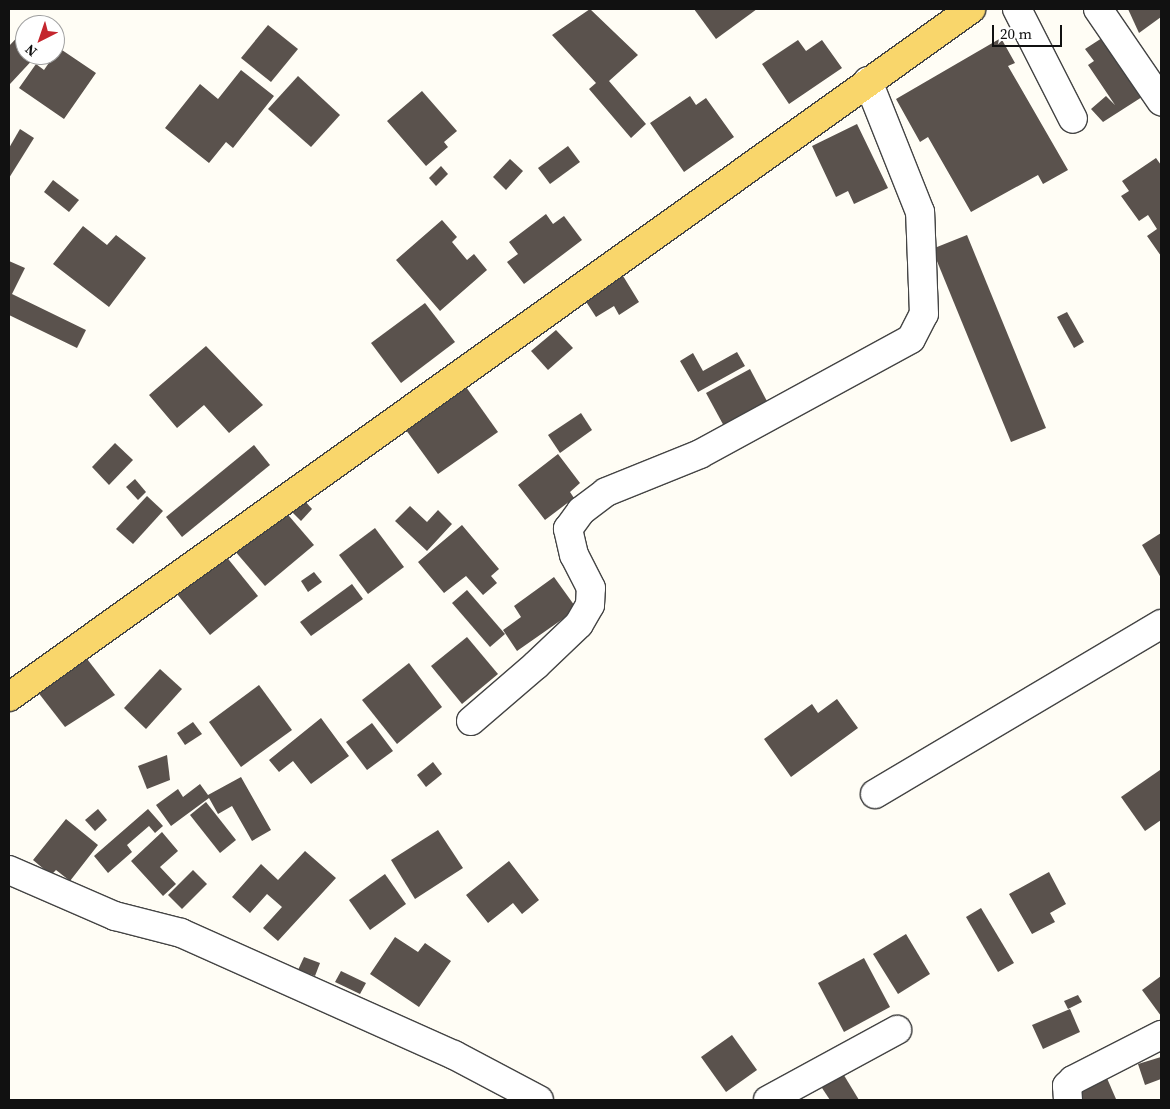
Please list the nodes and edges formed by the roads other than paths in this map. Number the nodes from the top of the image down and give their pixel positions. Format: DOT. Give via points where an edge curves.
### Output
graph roads {
  1 [pos="971,9"];
  2 [pos="1018,9"];
  3 [pos="1098,9"];
  4 [pos="868,81"];
  5 [pos="1161,101"];
  6 [pos="1074,119"];
  7 [pos="1161,624"];
  8 [pos="9,697"];
  9 [pos="471,721"];
  10 [pos="875,794"];
  11 [pos="9,870"];
  12 [pos="897,1030"];
  13 [pos="1161,1035"];
  14 [pos="539,1100"];
  15 [pos="768,1100"];
  16 [pos="1068,1100"];
  1 -- 4 [label="main road"];
  2 -- 6 [label="street"];
  3 -- 5 [label="street"];
  4 -- 8 [label="main road"];
  4 -- 9 [label="street" via="920,212 924,314 911,339 700,454 606,492 581,511 568,529 574,554 591,588 590,605 579,624"];
  7 -- 10 [label="street"];
  11 -- 14 [label="street" via="115,916 181,933 454,1055"];
  12 -- 15 [label="street"];
  13 -- 16 [label="street" via="1073,1080 1067,1086"];
}
